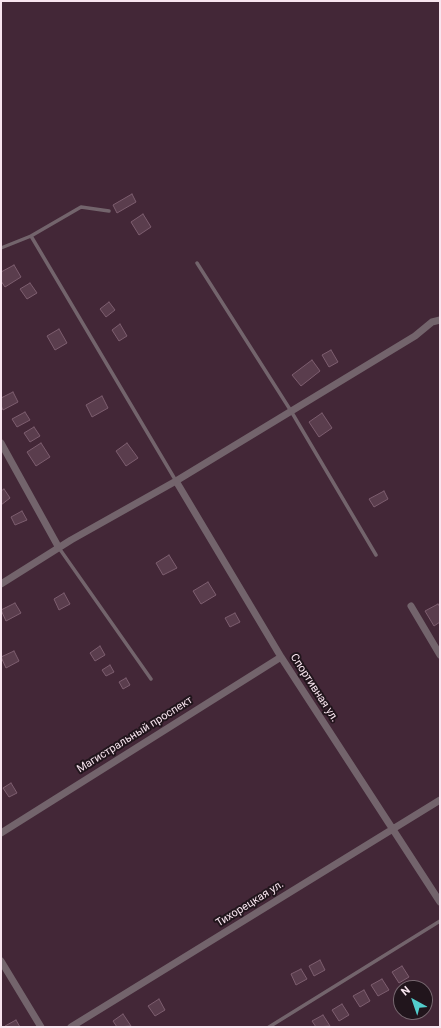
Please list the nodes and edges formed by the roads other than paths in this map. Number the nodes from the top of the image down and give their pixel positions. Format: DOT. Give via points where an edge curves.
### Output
graph roads {
  1 [pos="109,211"];
  2 [pos="31,236"];
  3 [pos="1,248"];
  4 [pos="196,263"];
  5 [pos="440,320"];
  6 [pos="291,411"];
  7 [pos="1,443"];
  8 [pos="176,481"];
  9 [pos="59,548"];
  10 [pos="376,555"];
  11 [pos="1,584"];
  12 [pos="411,606"];
  13 [pos="440,655"];
  14 [pos="281,657"];
  15 [pos="151,679"];
  16 [pos="440,800"];
  17 [pos="393,829"];
  18 [pos="1,833"];
  19 [pos="440,902"];
  20 [pos="440,921"];
  21 [pos="1,961"];
  22 [pos="41,1027"];
  23 [pos="71,1027"];
  24 [pos="269,1027"];
  1 -- 2 [label="lane" via="81,206"];
  2 -- 3 [label="lane"];
  2 -- 8 [label="lane"];
  4 -- 6 [label="lane"];
  5 -- 6 [label="street" via="432,322 415,336"];
  6 -- 8 [label="street"];
  6 -- 10 [label="lane"];
  7 -- 9 [label="street"];
  8 -- 9 [label="street"];
  8 -- 14 [label="street, Спортивная ул."];
  9 -- 11 [label="street"];
  9 -- 15 [label="lane"];
  12 -- 13 [label="street"];
  14 -- 17 [label="street, Спортивная ул."];
  14 -- 18 [label="street, Магистральный проспект"];
  16 -- 17 [label="street, Тихорецкая ул."];
  17 -- 19 [label="street, Спортивная ул."];
  17 -- 23 [label="street, Тихорецкая ул."];
  20 -- 24 [label="lane"];
  21 -- 22 [label="street"];
}
